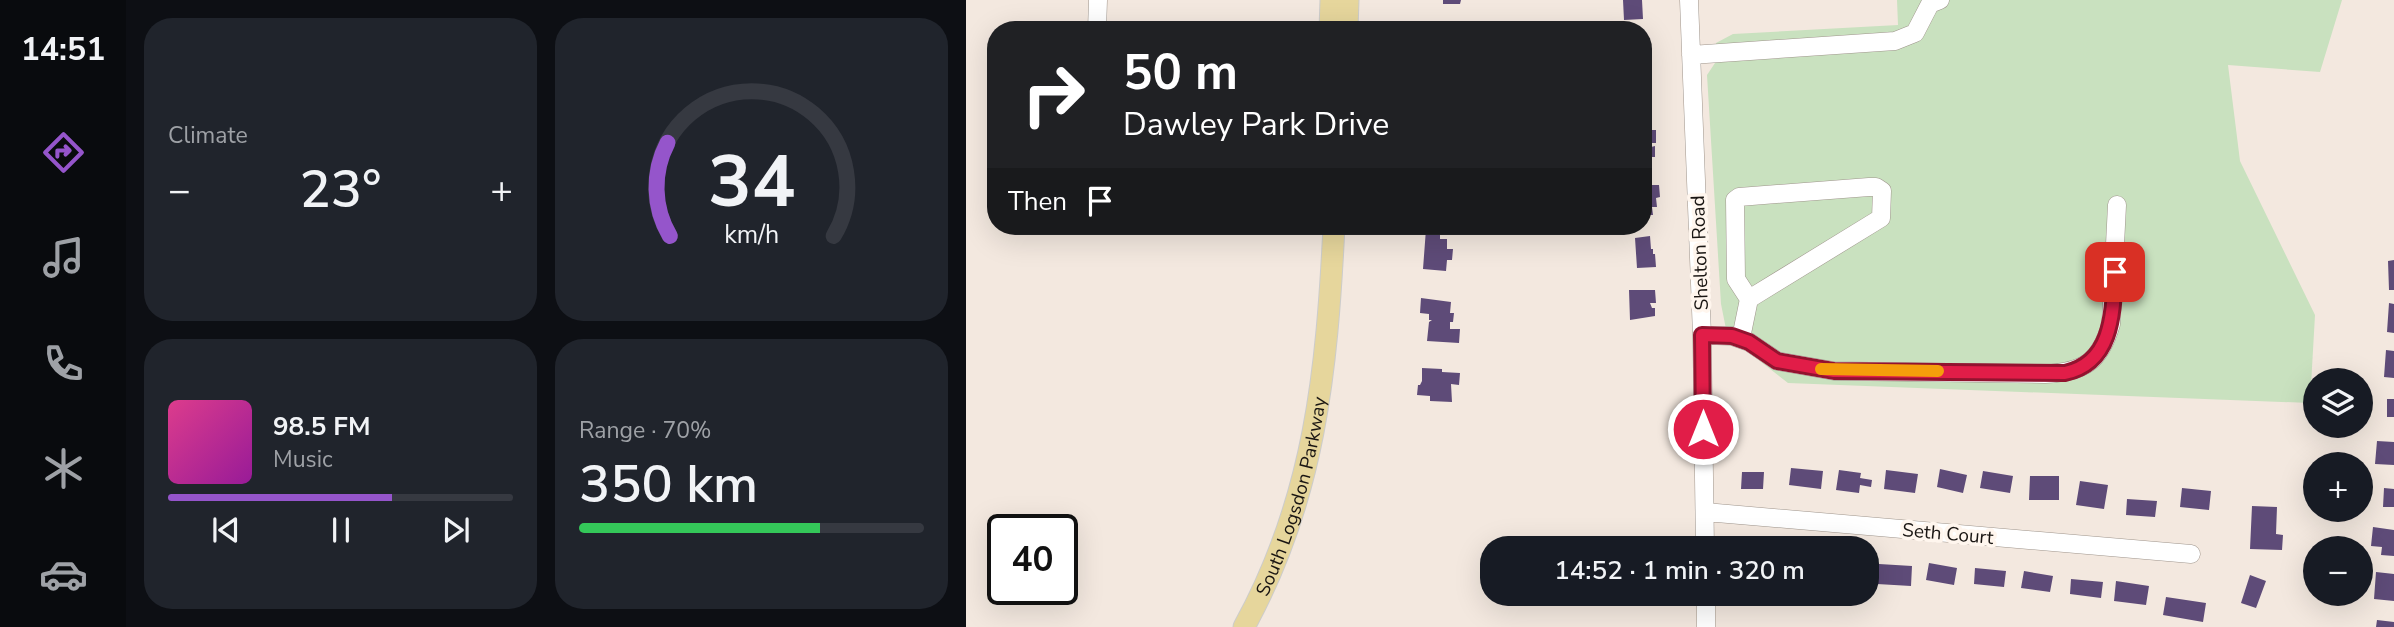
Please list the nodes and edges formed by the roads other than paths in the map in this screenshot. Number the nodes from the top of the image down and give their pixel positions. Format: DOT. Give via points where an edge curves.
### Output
graph roads {
  1 [pos="1098,0"];
  2 [pos="1331,0"];
  3 [pos="1348,0"];
  4 [pos="1689,0"];
  5 [pos="1940,0"];
  6 [pos="1097,21"];
  7 [pos="1330,21"];
  8 [pos="1347,21"];
  9 [pos="1692,55"];
  10 [pos="2117,205"];
  11 [pos="1324,235"];
  12 [pos="1333,235"];
  13 [pos="1749,299"];
  14 [pos="1702,335"];
  15 [pos="1741,338"];
  16 [pos="1323,361"];
  17 [pos="1705,512"];
  18 [pos="1705,536"];
  19 [pos="2192,554"];
  20 [pos="1706,606"];
  21 [pos="1244,627"];
  22 [pos="1706,627"];
  1 -- 6 [label="street"];
  2 -- 7 [label="main road"];
  3 -- 8 [label="main road"];
  4 -- 9 [label="street, Shelton Road"];
  5 -- 9 [label="street" via="1930,4 1915,33 1895,41"];
  9 -- 14 [label="street, Shelton Road"];
  10 -- 15 [label="street" via="2111,324 2096,355 2074,371 1834,371 1777,361"];
  11 -- 16 [label="main road, South Logsdon Parkway"];
  12 -- 16 [label="main road, South Logsdon Parkway"];
  13 -- 13 [label="street" via="1736,279 1735,200 1869,187 1882,191 1881,218"];
  13 -- 15 [label="street"];
  14 -- 15 [label="street"];
  14 -- 17 [label="street, Shelton Road"];
  16 -- 21 [label="main road, South Logsdon Parkway" via="1318,414 1297,504 1266,585"];
  17 -- 18 [label="street, Shelton Road"];
  17 -- 19 [label="street, Seth Court"];
  20 -- 22 [label="street"];
}
